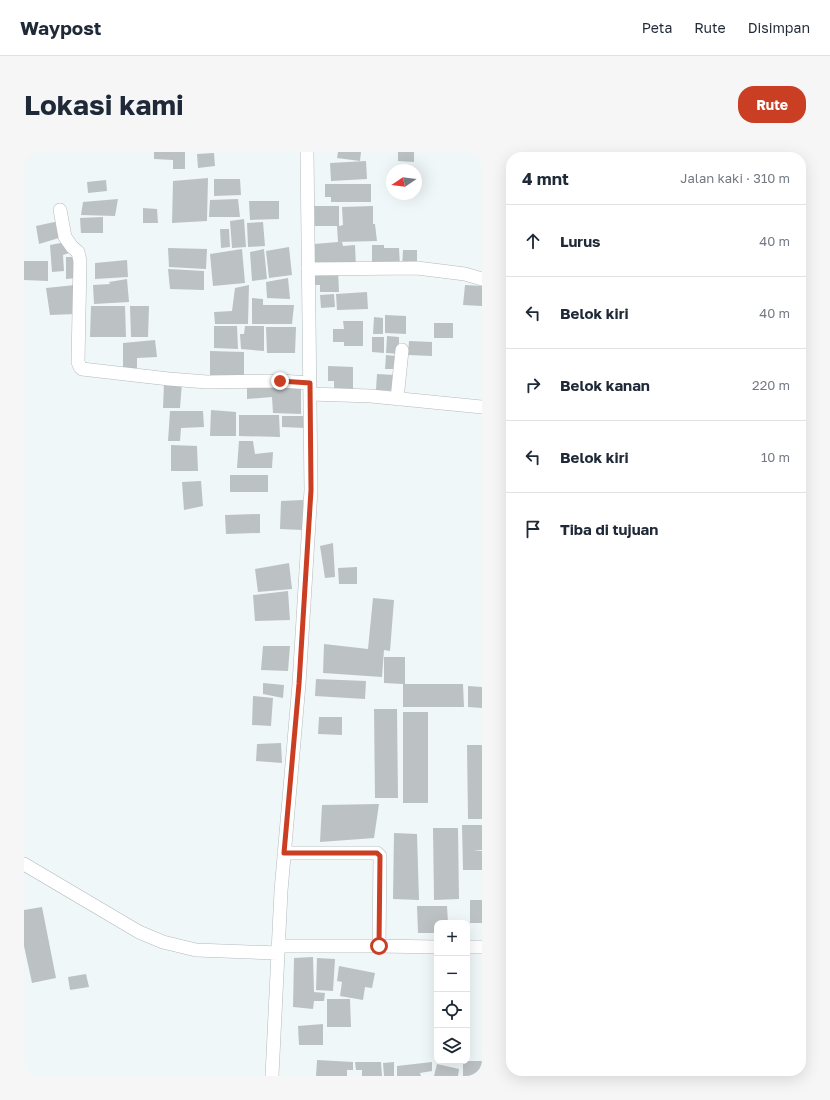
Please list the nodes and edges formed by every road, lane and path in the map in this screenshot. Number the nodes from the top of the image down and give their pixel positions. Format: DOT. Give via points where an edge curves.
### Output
graph roads {
  1 [pos="307,152"];
  2 [pos="60,210"];
  3 [pos="308,269"];
  4 [pos="482,279"];
  5 [pos="402,350"];
  6 [pos="310,389"];
  7 [pos="397,399"];
  8 [pos="482,407"];
  9 [pos="284,853"];
  10 [pos="24,864"];
  11 [pos="379,946"];
  12 [pos="434,947"];
  13 [pos="470,947"];
  14 [pos="482,948"];
  15 [pos="278,949"];
  16 [pos="272,1076"];
  1 -- 3 [label="street"];
  2 -- 6 [label="street" via="66,237 78,252 80,261 80,367 86,370 207,382 280,381"];
  3 -- 4 [label="street" via="417,268 466,274"];
  3 -- 6 [label="street"];
  5 -- 7 [label="street"];
  6 -- 7 [label="street"];
  6 -- 9 [label="street" via="311,490 299,684"];
  7 -- 8 [label="street"];
  9 -- 11 [label="street" via="373,853 380,856"];
  9 -- 15 [label="street"];
  10 -- 15 [label="street" via="139,932 163,942 196,950"];
  11 -- 12 [label="street"];
  11 -- 15 [label="street"];
  13 -- 14 [label="street"];
  15 -- 16 [label="street"];
}
